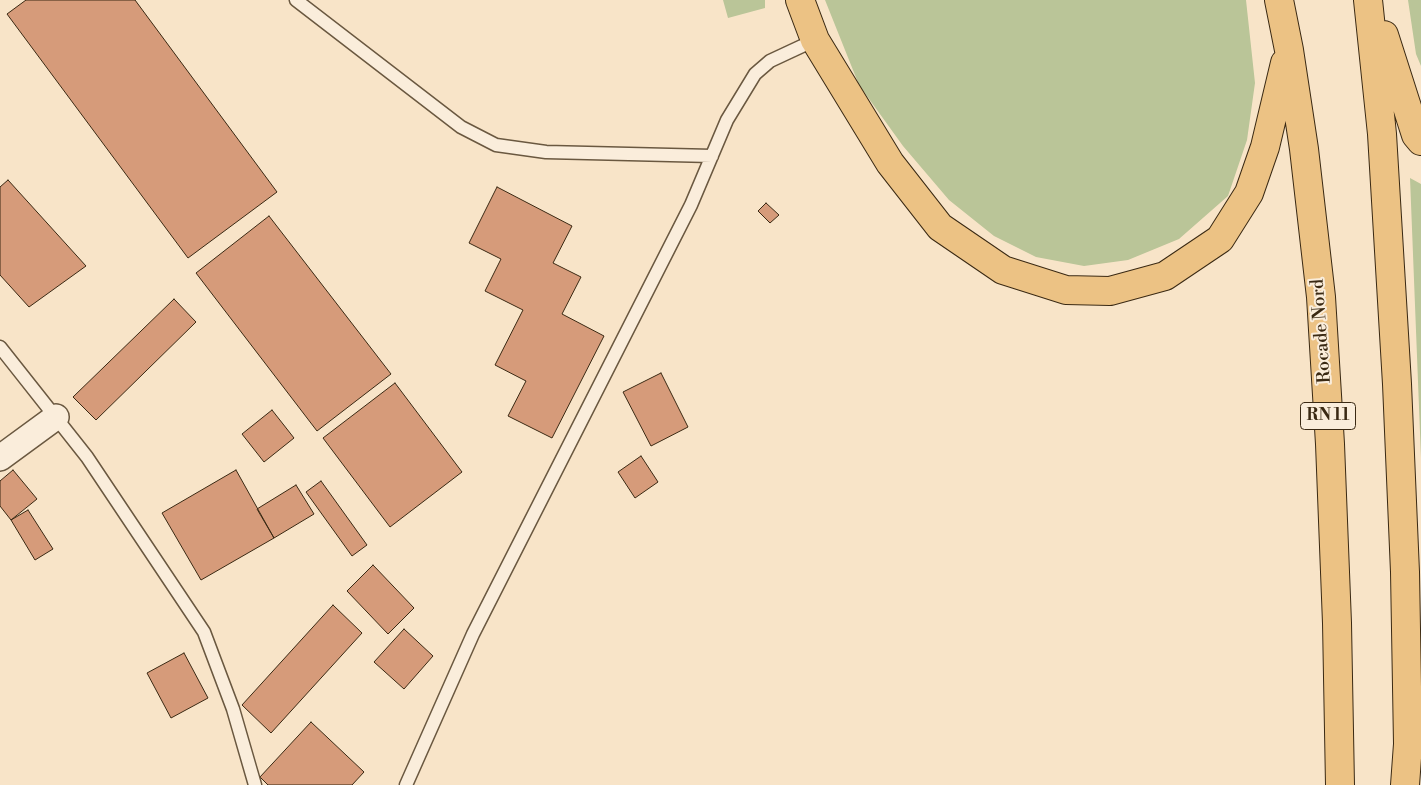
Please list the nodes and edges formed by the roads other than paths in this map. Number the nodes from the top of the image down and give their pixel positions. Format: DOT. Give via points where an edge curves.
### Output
graph roads {
  1 [pos="296,0"];
  2 [pos="800,0"];
  3 [pos="1278,0"];
  4 [pos="1368,0"];
  5 [pos="1372,0"];
  6 [pos="815,40"];
  7 [pos="1289,50"];
  8 [pos="1421,141"];
  9 [pos="712,156"];
  10 [pos="0,347"];
  11 [pos="56,417"];
  12 [pos="0,458"];
  13 [pos="1421,702"];
  14 [pos="1408,744"];
  15 [pos="255,785"];
  16 [pos="406,785"];
  17 [pos="1340,785"];
  18 [pos="1405,785"];
  1 -- 9 [label="lane" via="461,127 496,145 546,152"];
  2 -- 6 [label="highway"];
  3 -- 7 [label="highway, Rocade Nord / RN 11"];
  4 -- 14 [label="highway" via="1382,134 1397,384"];
  5 -- 8 [label="highway" via="1416,135"];
  6 -- 7 [label="highway" via="890,163 940,227 1003,270 1066,290 1110,291 1165,276 1220,239 1249,193 1265,146"];
  6 -- 9 [label="lane" via="770,61 755,74 727,120"];
  7 -- 17 [label="highway, Rocade Nord / RN 11" via="1321,297 1337,623"];
  9 -- 16 [label="lane" via="691,205 473,634"];
  10 -- 11 [label="lane"];
  11 -- 12 [label="street"];
  11 -- 15 [label="lane" via="87,457 204,632 233,709"];
  13 -- 14 [label="highway"];
  14 -- 18 [label="highway"];
}
